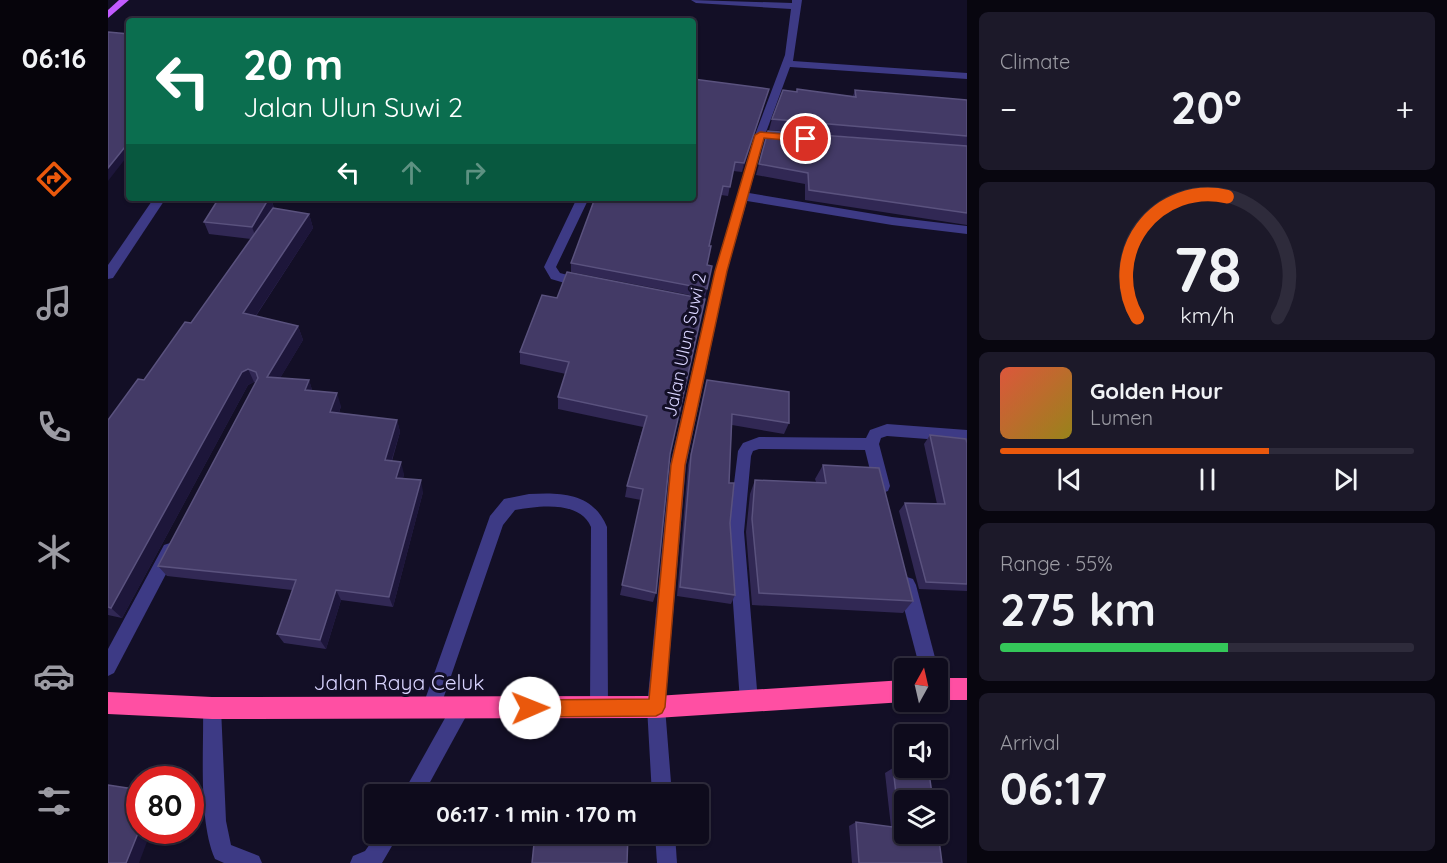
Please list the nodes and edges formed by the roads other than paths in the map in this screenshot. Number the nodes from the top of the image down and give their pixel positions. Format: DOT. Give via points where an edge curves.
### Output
graph roads {
  1 [pos="124,0"];
  2 [pos="696,0"];
  3 [pos="796,3"];
  4 [pos="108,15"];
  5 [pos="787,64"];
  6 [pos="967,76"];
  7 [pos="742,196"];
  8 [pos="158,201"];
  9 [pos="583,201"];
  10 [pos="967,230"];
  11 [pos="108,275"];
  12 [pos="591,284"];
  13 [pos="967,436"];
  14 [pos="871,444"];
  15 [pos="885,497"];
  16 [pos="178,536"];
  17 [pos="904,572"];
  18 [pos="926,658"];
  19 [pos="108,667"];
  20 [pos="948,689"];
  21 [pos="967,689"];
  22 [pos="894,692"];
  23 [pos="749,702"];
  24 [pos="108,703"];
  25 [pos="656,707"];
  26 [pos="212,708"];
  27 [pos="432,708"];
  28 [pos="599,708"];
  29 [pos="461,710"];
  30 [pos="418,784"];
  31 [pos="661,784"];
  32 [pos="382,844"];
  33 [pos="666,844"];
  34 [pos="252,863"];
  35 [pos="360,863"];
  36 [pos="668,863"];
  1 -- 4 [label="main road"];
  2 -- 3 [label="street"];
  3 -- 5 [label="street, Jalan Ulun Suwi 2"];
  5 -- 6 [label="street"];
  5 -- 7 [label="street, Jalan Ulun Suwi 2"];
  7 -- 10 [label="street"];
  7 -- 25 [label="street, Jalan Ulun Suwi 2" via="709,306 678,465"];
  8 -- 11 [label="street"];
  9 -- 12 [label="street" via="550,267 556,276"];
  13 -- 14 [label="street" via="887,430 875,434"];
  14 -- 15 [label="street"];
  14 -- 23 [label="street" via="759,443 748,447 743,455 736,532"];
  16 -- 19 [label="street"];
  17 -- 18 [label="street"];
  20 -- 21 [label="highway"];
  22 -- 23 [label="highway, Jalan Raya Celuk"];
  23 -- 25 [label="highway, Jalan Raya Celuk"];
  24 -- 26 [label="highway, Jalan Raya Celuk"];
  25 -- 28 [label="highway, Jalan Raya Celuk"];
  25 -- 31 [label="street, Jalan Ulun Suwi 2"];
  26 -- 27 [label="highway, Jalan Raya Celuk"];
  26 -- 34 [label="street" via="216,821 222,852"];
  27 -- 28 [label="street" via="496,521 510,504 533,500 572,504 591,512 599,527"];
  27 -- 29 [label="highway, Jalan Raya Celuk"];
  28 -- 29 [label="highway, Jalan Raya Celuk"];
  29 -- 30 [label="street"];
  32 -- 35 [label="street" via="372,859"];
  33 -- 36 [label="street"];
}
